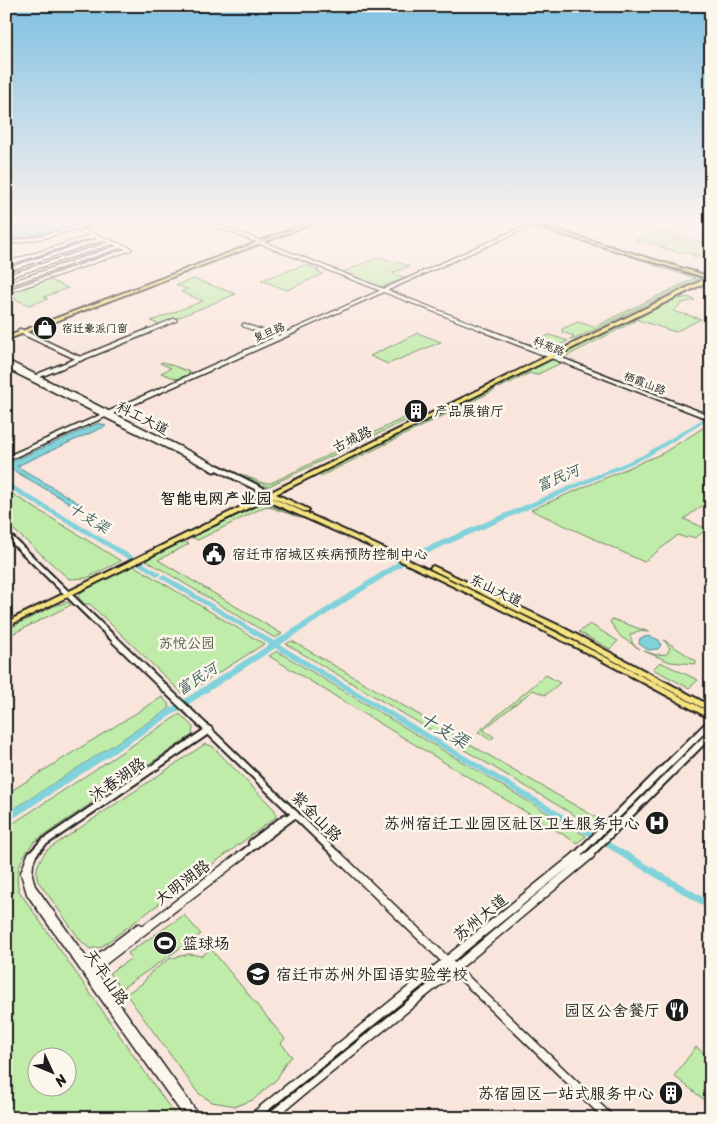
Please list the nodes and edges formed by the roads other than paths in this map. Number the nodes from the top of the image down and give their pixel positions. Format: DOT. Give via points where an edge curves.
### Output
graph roads {
  1 [pos="19,273"];
  2 [pos="27,273"];
  3 [pos="40,273"];
  4 [pos="60,273"];
  5 [pos="178,273"];
  6 [pos="338,273"];
  7 [pos="423,273"];
  8 [pos="33,276"];
  9 [pos="6,277"];
  10 [pos="710,277"];
  11 [pos="42,280"];
  12 [pos="6,285"];
  13 [pos="384,291"];
  14 [pos="6,292"];
  15 [pos="175,320"];
  16 [pos="244,325"];
  17 [pos="21,332"];
  18 [pos="6,337"];
  19 [pos="278,338"];
  20 [pos="548,355"];
  21 [pos="80,359"];
  22 [pos="6,362"];
  23 [pos="572,364"];
  24 [pos="6,366"];
  25 [pos="40,375"];
  26 [pos="107,414"];
  27 [pos="711,418"];
  28 [pos="6,459"];
  29 [pos="266,495"];
  30 [pos="6,534"];
  31 [pos="68,593"];
  32 [pos="6,621"];
  33 [pos="6,625"];
  34 [pos="711,709"];
  35 [pos="711,716"];
  36 [pos="711,722"];
  37 [pos="210,731"];
  38 [pos="711,733"];
  39 [pos="294,813"];
  40 [pos="38,848"];
  41 [pos="590,850"];
  42 [pos="449,961"];
  43 [pos="456,968"];
  44 [pos="87,969"];
  45 [pos="190,1118"];
  46 [pos="196,1118"];
  47 [pos="252,1118"];
  48 [pos="269,1118"];
  49 [pos="609,1118"];
  1 -- 9 [label="street"];
  2 -- 8 [label="street"];
  3 -- 8 [label="street"];
  4 -- 11 [label="street"];
  5 -- 17 [label="main road"];
  6 -- 13 [label="street, 科苑路"];
  7 -- 13 [label="street, 复旦路"];
  8 -- 11 [label="street"];
  8 -- 12 [label="street"];
  10 -- 20 [label="main road, 古城路"];
  11 -- 14 [label="street"];
  13 -- 19 [label="street, 复旦路"];
  13 -- 20 [label="street, 科苑路"];
  15 -- 21 [label="street"];
  16 -- 19 [label="street"];
  17 -- 18 [label="main road"];
  17 -- 21 [label="street"];
  19 -- 26 [label="street, 复旦路"];
  20 -- 23 [label="street, 科苑路"];
  20 -- 29 [label="main road, 古城路"];
  21 -- 25 [label="street"];
  22 -- 26 [label="street, 科工大道"];
  23 -- 27 [label="street, 栖霞山路"];
  24 -- 26 [label="street, 科工大道"];
  26 -- 28 [label="street, 复旦路"];
  26 -- 29 [label="street, 科工大道"];
  29 -- 31 [label="main road, 古城路"];
  29 -- 34 [label="main road, 东山大道" via="490,595"];
  29 -- 35 [label="main road, 东山大道" via="503,606"];
  30 -- 31 [label="street, 紫金山路"];
  31 -- 32 [label="main road, 古城路"];
  31 -- 33 [label="main road, 古城路"];
  31 -- 37 [label="street, 紫金山路"];
  36 -- 41 [label="street, 苏州大道" via="610,824"];
  37 -- 39 [label="street, 紫金山路"];
  37 -- 40 [label="street, 沐春湖路"];
  38 -- 41 [label="street, 苏州大道" via="617,828"];
  39 -- 42 [label="street, 紫金山路"];
  39 -- 44 [label="street, 大明湖路"];
  40 -- 44 [label="street, 天平山路" via="28,869 31,887"];
  41 -- 42 [label="street, 苏州大道"];
  41 -- 43 [label="street, 苏州大道"];
  42 -- 43 [label="street, 紫金山路"];
  42 -- 47 [label="street, 苏州大道"];
  43 -- 48 [label="street, 苏州大道"];
  43 -- 49 [label="street, 紫金山路"];
  44 -- 45 [label="street, 天平山路"];
  44 -- 46 [label="street, 天平山路"];
}
